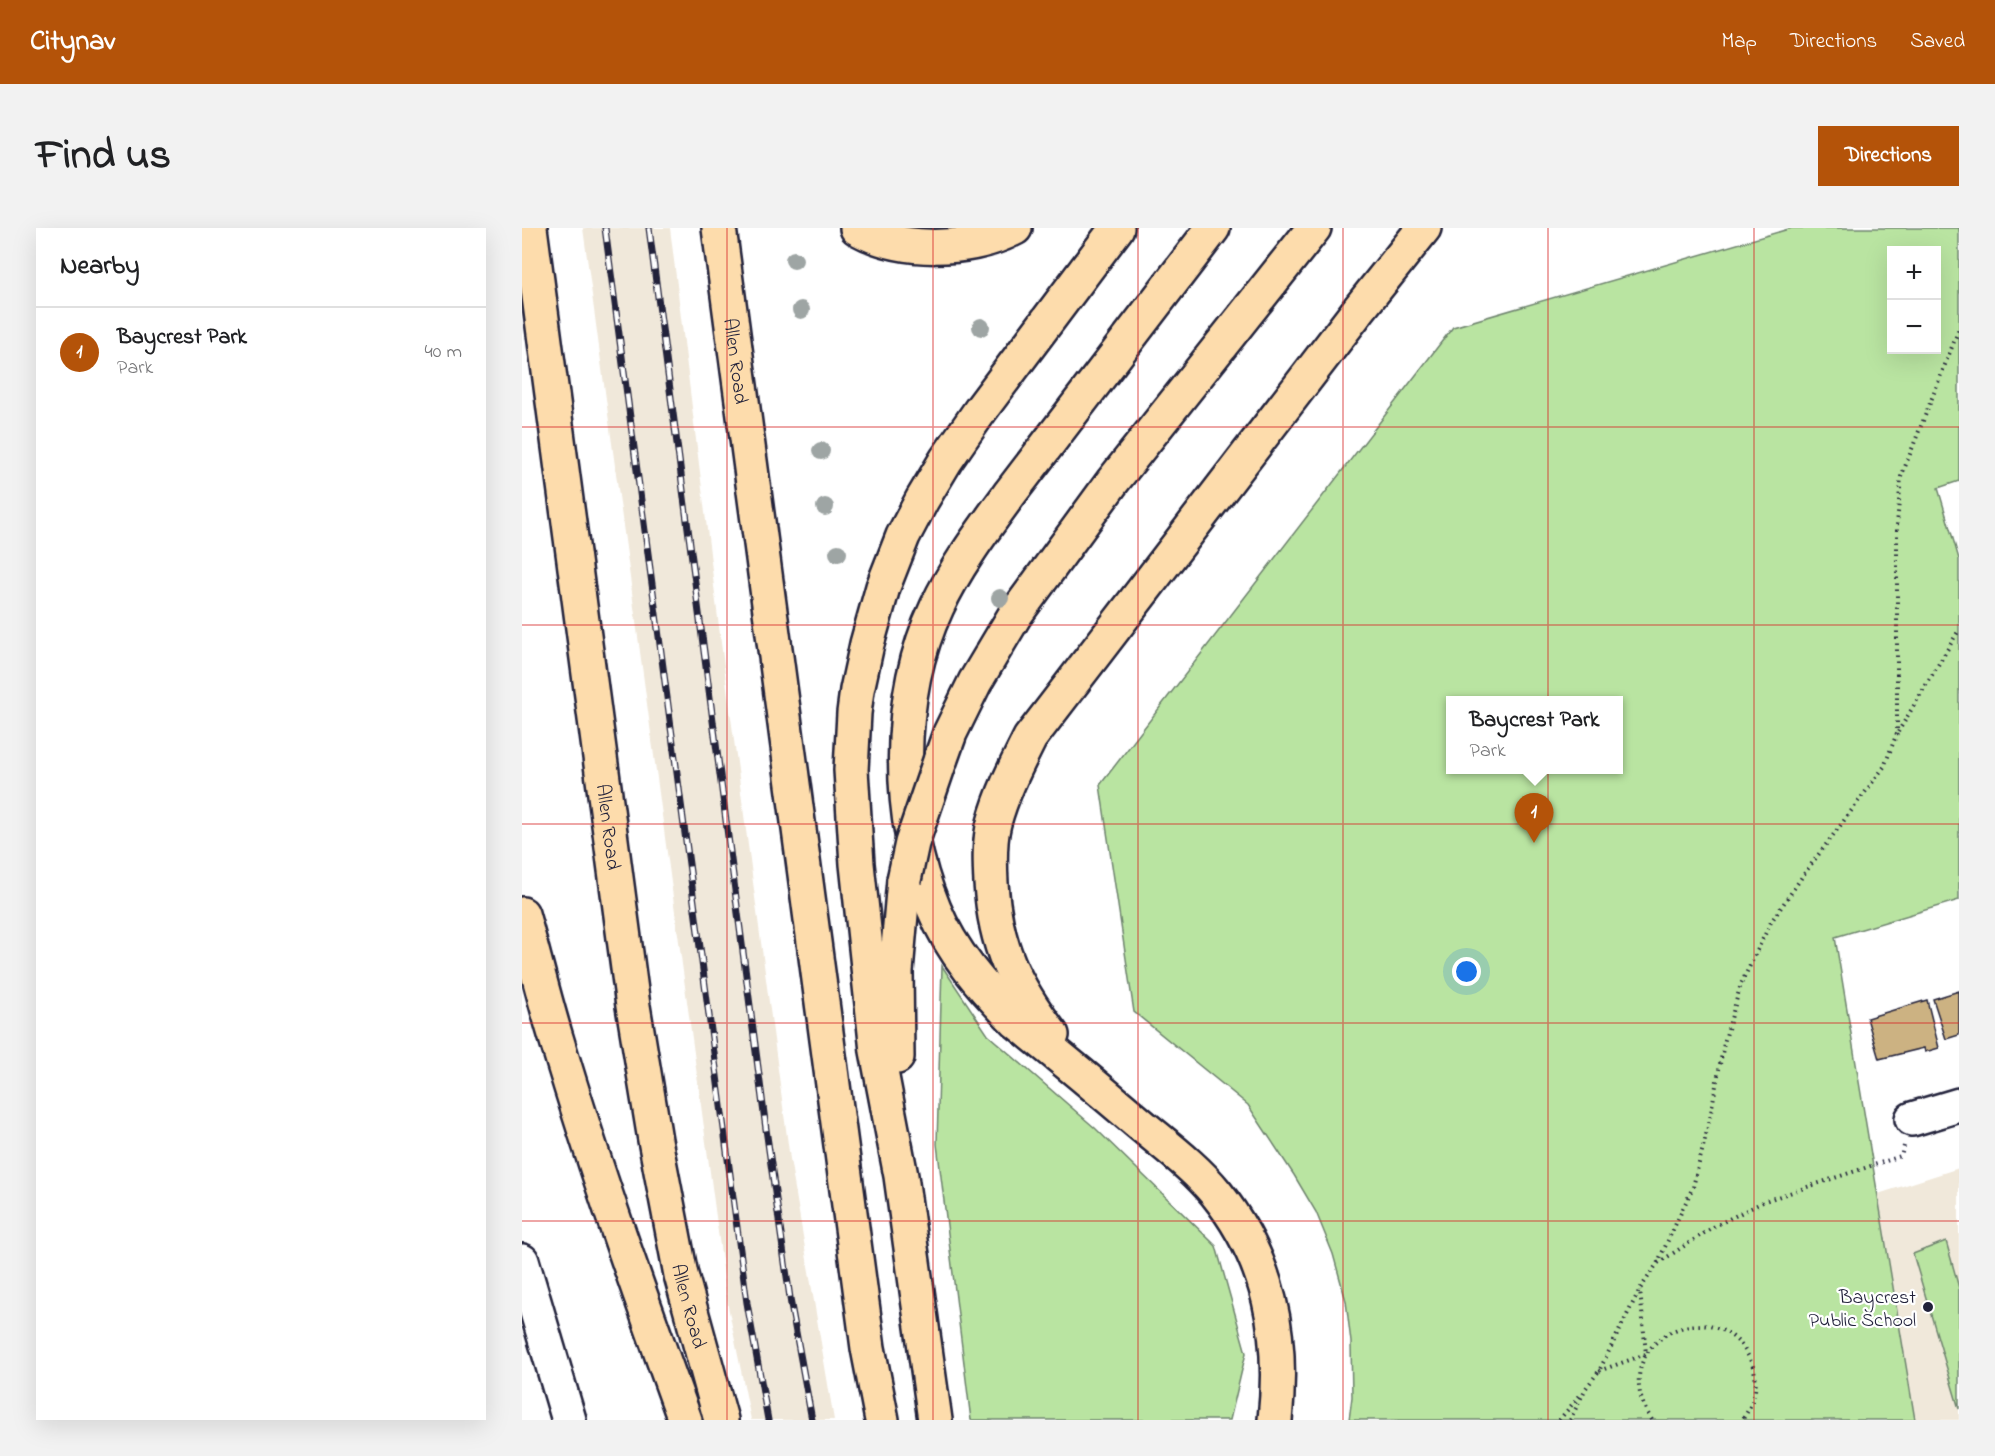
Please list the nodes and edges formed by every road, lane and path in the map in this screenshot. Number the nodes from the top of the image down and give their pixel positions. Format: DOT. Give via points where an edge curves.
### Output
graph roads {
  1 [pos="530,228"];
  2 [pos="719,228"];
  3 [pos="857,228"];
  4 [pos="1015,228"];
  5 [pos="1117,228"];
  6 [pos="1214,228"];
  7 [pos="1314,228"];
  8 [pos="1424,228"];
  9 [pos="1959,329"];
  10 [pos="1959,630"];
  11 [pos="1897,733"];
  12 [pos="522,914"];
  13 [pos="522,959"];
  14 [pos="556,1039"];
  15 [pos="1114,1102"];
  16 [pos="1959,1105"];
  17 [pos="1912,1119"];
  18 [pos="902,1176"];
  19 [pos="522,1261"];
  20 [pos="1657,1264"];
  21 [pos="1640,1289"];
  22 [pos="1646,1354"];
  23 [pos="1599,1371"];
  24 [pos="1586,1388"];
  25 [pos="569,1420"];
  26 [pos="685,1420"];
  27 [pos="721,1420"];
  28 [pos="882,1420"];
  29 [pos="934,1420"];
  30 [pos="1275,1420"];
  31 [pos="1559,1420"];
  32 [pos="1570,1420"];
  33 [pos="1652,1420"];
  34 [pos="1742,1420"];
  1 -- 27 [label="highway, Allen Road" via="633,1006 681,1275"];
  2 -- 28 [label="highway, Allen Road" via="866,1336"];
  3 -- 4 [label="highway" via="888,242 936,245 984,240"];
  5 -- 18 [label="highway" via="982,408 921,500 883,587 862,665 851,770 855,844 877,1051"];
  6 -- 15 [label="highway" via="1011,492 955,573 922,645 907,729 910,823 934,909 951,942 1010,1015"];
  7 -- 18 [label="highway, bridge" via="1113,481 1015,615 950,733 912,843 904,880 896,970"];
  8 -- 15 [label="highway" via="1030,738 1004,790 993,826 990,867 1000,943 1032,1008 1067,1055"];
  9 -- 11 [label="path" via="1900,477 1896,547"];
  10 -- 11 [label="path"];
  11 -- 20 [label="path" via="1884,767 1771,922 1741,984 1724,1042 1693,1187"];
  12 -- 14 [label="highway"];
  13 -- 14 [label="highway"];
  14 -- 26 [label="highway"];
  15 -- 30 [label="highway" via="1216,1193 1257,1258 1268,1292 1278,1358"];
  16 -- 17 [label="street"];
  17 -- 20 [label="path" via="1901,1156 1765,1201 1715,1226"];
  18 -- 29 [label="highway"];
  19 -- 25 [label="street"];
  20 -- 21 [label="path"];
  21 -- 22 [label="path"];
  21 -- 23 [label="path"];
  22 -- 23 [label="path"];
  22 -- 33 [label="path" via="1639,1390"];
  22 -- 34 [label="path" via="1660,1338 1677,1328 1707,1326 1734,1337 1748,1353 1755,1371 1755,1391"];
  23 -- 24 [label="path"];
  24 -- 31 [label="path"];
  24 -- 32 [label="path"];
}
